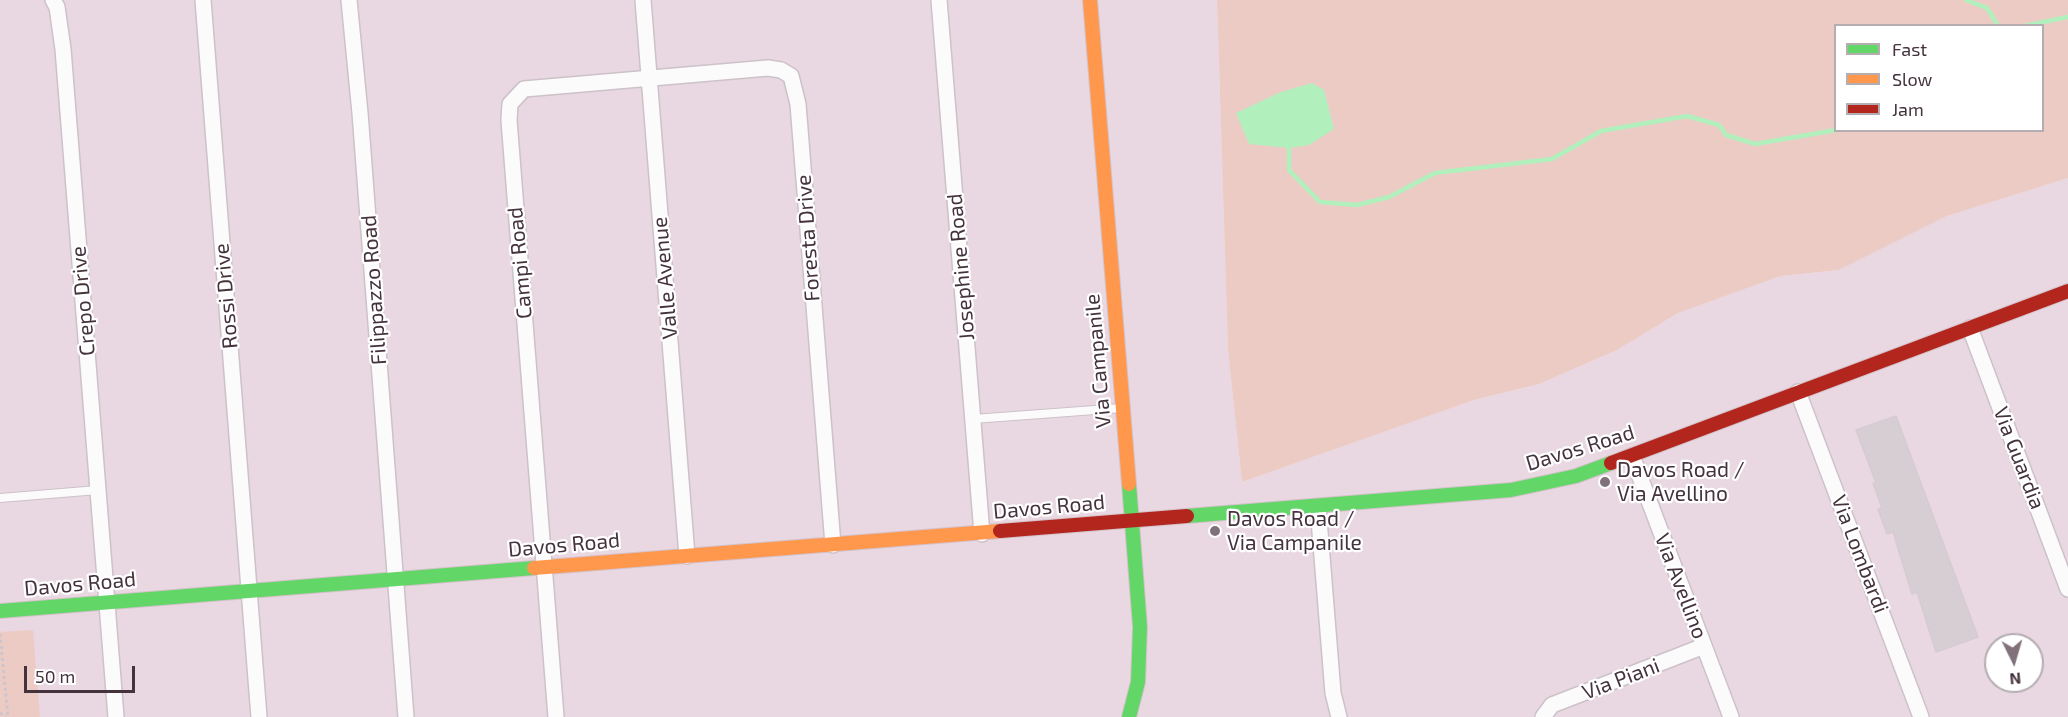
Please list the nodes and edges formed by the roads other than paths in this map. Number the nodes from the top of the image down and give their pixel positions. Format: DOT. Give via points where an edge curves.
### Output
graph roads {
  1 [pos="53,0"];
  2 [pos="203,0"];
  3 [pos="349,0"];
  4 [pos="643,0"];
  5 [pos="939,0"];
  6 [pos="1090,0"];
  7 [pos="649,76"];
  8 [pos="2068,291"];
  9 [pos="1970,328"];
  10 [pos="1798,392"];
  11 [pos="1123,408"];
  12 [pos="973,419"];
  13 [pos="1632,456"];
  14 [pos="98,490"];
  15 [pos="0,498"];
  16 [pos="1318,507"];
  17 [pos="1132,521"];
  18 [pos="982,534"];
  19 [pos="833,545"];
  20 [pos="687,556"];
  21 [pos="544,567"];
  22 [pos="395,580"];
  23 [pos="2068,588"];
  24 [pos="249,591"];
  25 [pos="107,603"];
  26 [pos="0,611"];
  27 [pos="1704,646"];
  28 [pos="116,717"];
  29 [pos="259,717"];
  30 [pos="406,717"];
  31 [pos="556,717"];
  32 [pos="1130,717"];
  33 [pos="1339,717"];
  34 [pos="1543,717"];
  35 [pos="1731,717"];
  36 [pos="1921,717"];
  1 -- 14 [label="street, Crepo Drive" via="63,49"];
  2 -- 24 [label="street, Rossi Drive"];
  3 -- 22 [label="street, Filippazzo Road"];
  4 -- 7 [label="street, Valle Avenue"];
  5 -- 12 [label="street, Josephine Road"];
  6 -- 11 [label="street, Via Campanile"];
  7 -- 19 [label="street, Foresta Drive" via="768,68 782,69 795,86"];
  7 -- 20 [label="street, Valle Avenue"];
  7 -- 21 [label="street, Campi Road" via="524,88 510,104"];
  8 -- 9 [label="street, Davos Road"];
  9 -- 10 [label="street, Davos Road"];
  9 -- 23 [label="street, Via Guardia"];
  10 -- 13 [label="street, Davos Road"];
  10 -- 36 [label="street, Via Lombardi"];
  11 -- 12 [label="lane"];
  11 -- 17 [label="street, Via Campanile"];
  12 -- 18 [label="street, Josephine Road"];
  13 -- 16 [label="street, Davos Road" via="1533,486"];
  13 -- 27 [label="street, Via Avellino"];
  14 -- 15 [label="lane"];
  14 -- 25 [label="street, Crepo Drive"];
  16 -- 17 [label="street, Davos Road"];
  16 -- 33 [label="street" via="1333,693"];
  17 -- 18 [label="street, Davos Road"];
  17 -- 32 [label="street, Via Campanile" via="1140,663"];
  18 -- 19 [label="street, Davos Road"];
  19 -- 20 [label="street, Davos Road"];
  20 -- 21 [label="street, Davos Road"];
  21 -- 22 [label="street, Davos Road"];
  21 -- 31 [label="street, Campi Road"];
  22 -- 24 [label="street, Davos Road"];
  22 -- 30 [label="street, Filippazzo Road"];
  24 -- 25 [label="street, Davos Road"];
  24 -- 29 [label="street, Rossi Drive"];
  25 -- 26 [label="street, Davos Road"];
  25 -- 28 [label="street, Crepo Drive"];
  27 -- 34 [label="street, Via Piani" via="1552,705"];
  27 -- 35 [label="street, Via Avellino"];
}
